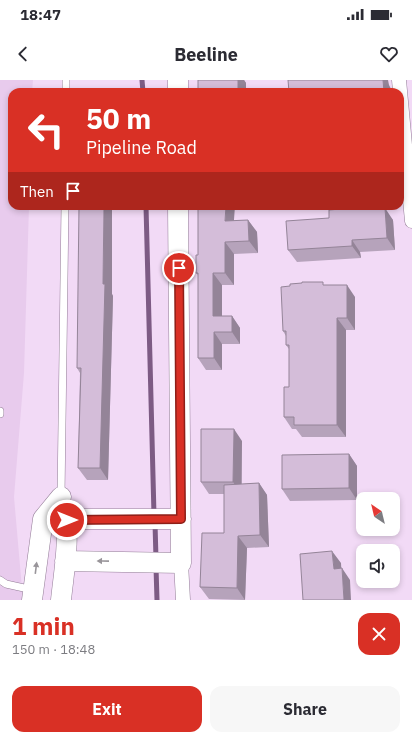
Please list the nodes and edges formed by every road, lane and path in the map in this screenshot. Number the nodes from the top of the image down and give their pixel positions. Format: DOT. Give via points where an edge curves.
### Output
graph roads {
  1 [pos="404,118"];
  2 [pos="409,156"];
  3 [pos="65,210"];
  4 [pos="178,210"];
  5 [pos="412,221"];
  6 [pos="61,497"];
  7 [pos="43,519"];
  8 [pos="162,519"];
  9 [pos="67,520"];
  10 [pos="65,561"];
  11 [pos="181,562"];
  12 [pos="0,580"];
  13 [pos="32,595"];
  14 [pos="61,600"];
  15 [pos="182,600"];
  1 -- 2 [label="street"];
  2 -- 5 [label="street"];
  3 -- 6 [label="lane"];
  4 -- 8 [label="street"];
  6 -- 7 [label="street"];
  6 -- 9 [label="street"];
  7 -- 9 [label="street"];
  13 -- 7 [label="street, one-way"];
  8 -- 9 [label="street"];
  8 -- 11 [label="street"];
  9 -- 10 [label="street"];
  11 -- 10 [label="street, one-way"];
  10 -- 14 [label="street"];
  11 -- 15 [label="street"];
  12 -- 13 [label="lane"];
}
